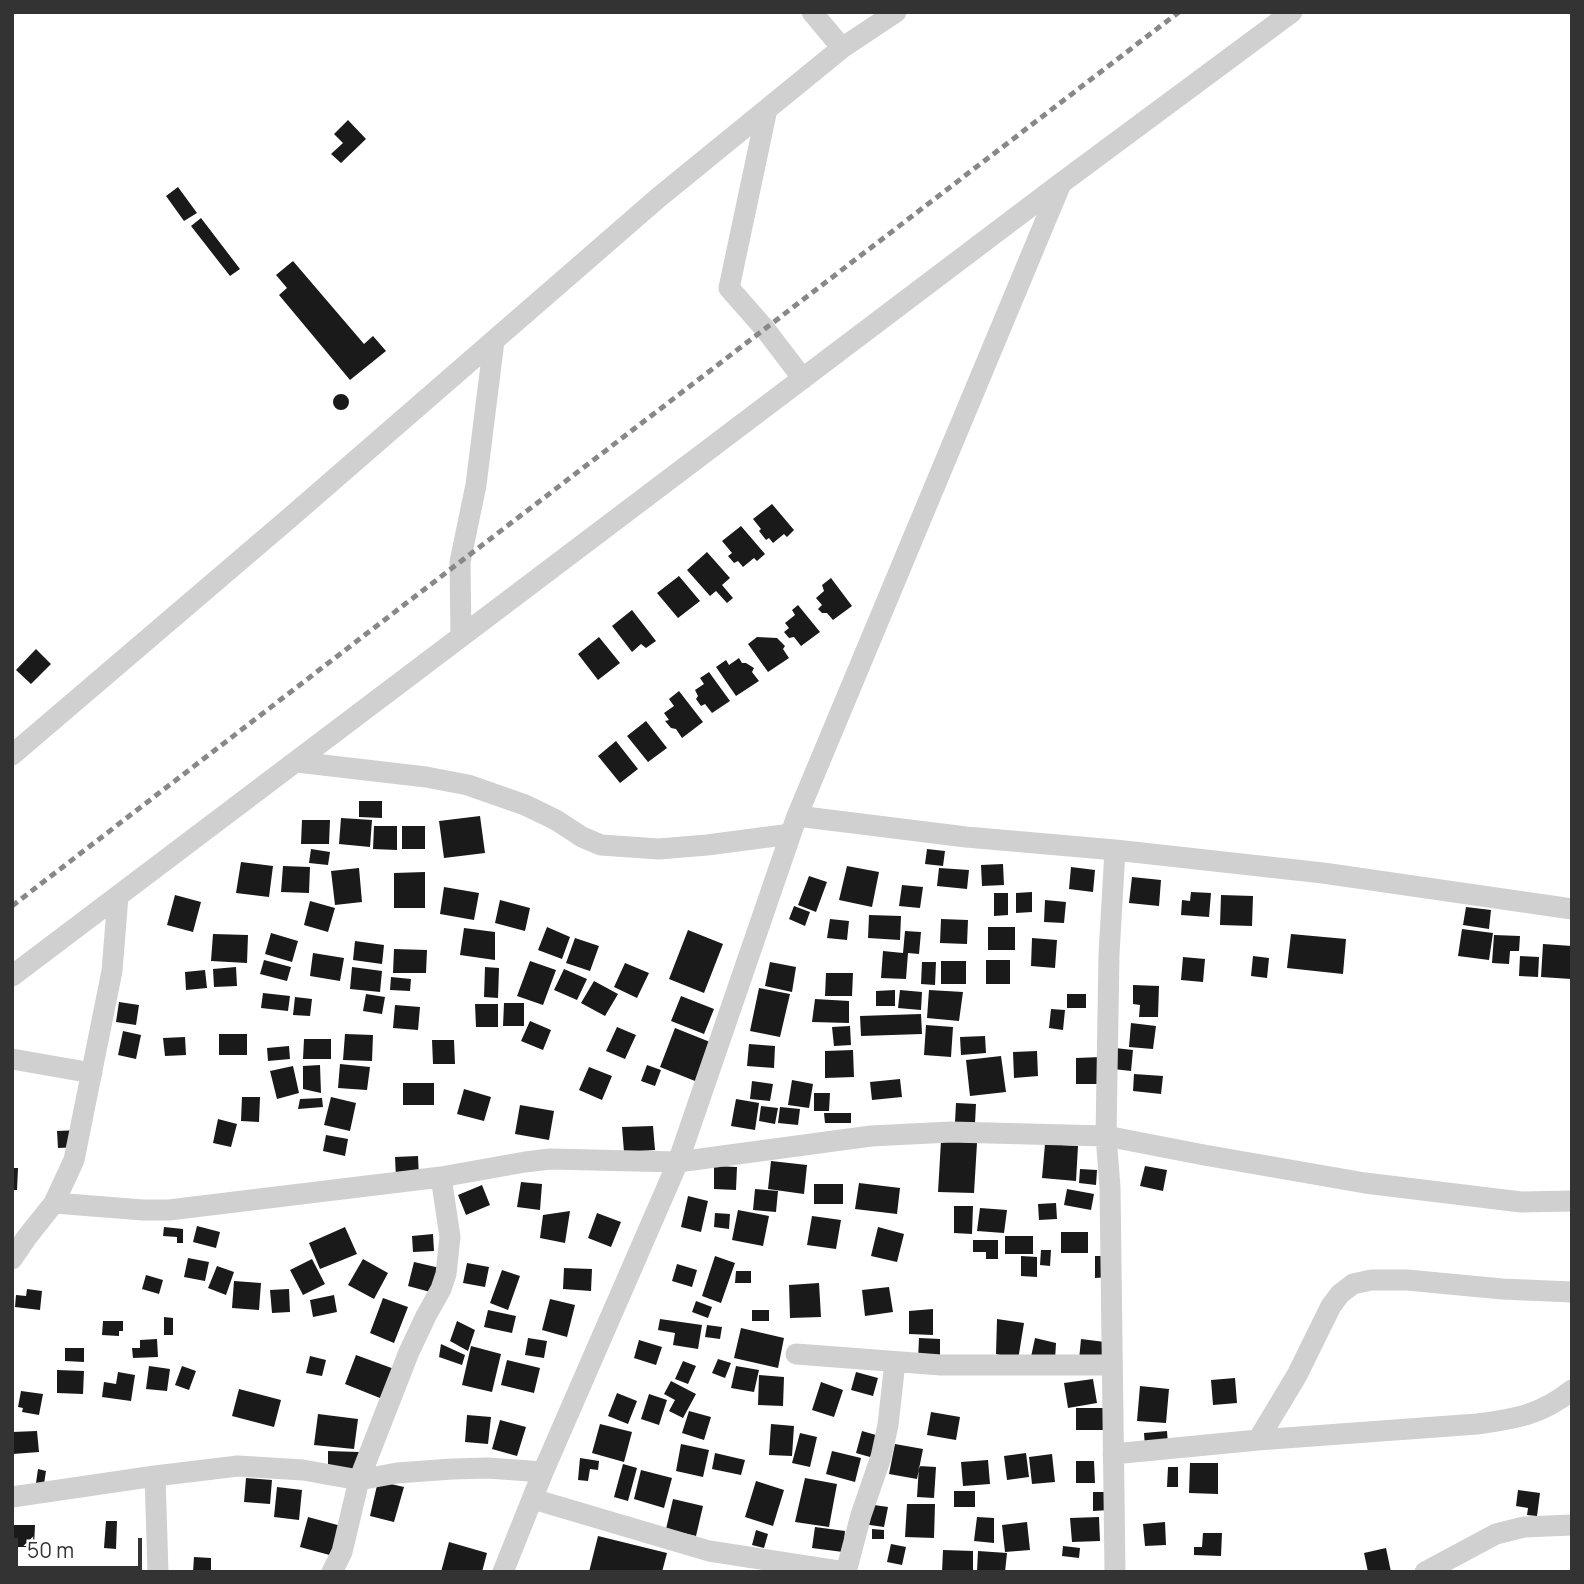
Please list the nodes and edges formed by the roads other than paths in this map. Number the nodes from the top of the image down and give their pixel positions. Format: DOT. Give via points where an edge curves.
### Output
graph roads {
  1 [pos="812,12"];
  2 [pos="896,12"];
  3 [pos="1292,12"];
  4 [pos="842,48"];
  5 [pos="767,109"];
  6 [pos="1060,184"];
  7 [pos="494,341"];
  8 [pos="803,379"];
  9 [pos="461,637"];
  10 [pos="12,755"];
  11 [pos="297,762"];
  12 [pos="794,825"];
  13 [pos="1115,850"];
  14 [pos="118,897"];
  15 [pos="1572,909"];
  16 [pos="12,976"];
  17 [pos="12,1059"];
  18 [pos="92,1073"];
  19 [pos="1106,1136"];
  20 [pos="678,1162"];
  21 [pos="441,1177"];
  22 [pos="1572,1201"];
  23 [pos="54,1203"];
  24 [pos="19,1237"];
  25 [pos="12,1259"];
  26 [pos="1572,1292"];
  27 [pos="796,1354"];
  28 [pos="895,1362"];
  29 [pos="1111,1366"];
  30 [pos="1572,1390"];
  31 [pos="1258,1440"];
  32 [pos="1113,1454"];
  33 [pos="544,1472"];
  34 [pos="155,1476"];
  35 [pos="359,1480"];
  36 [pos="12,1497"];
  37 [pos="533,1499"];
  38 [pos="1572,1525"];
  39 [pos="708,1561"];
  40 [pos="158,1572"];
  41 [pos="332,1572"];
  42 [pos="503,1572"];
  43 [pos="845,1572"];
  44 [pos="1115,1572"];
  45 [pos="1425,1572"];
  1 -- 4 [label="street"];
  2 -- 4 [label="street"];
  3 -- 6 [label="street"];
  4 -- 5 [label="street"];
  5 -- 7 [label="street"];
  5 -- 8 [label="street" via="729,288"];
  6 -- 8 [label="street"];
  6 -- 12 [label="street"];
  7 -- 9 [label="street" via="460,562"];
  7 -- 10 [label="street"];
  8 -- 9 [label="street"];
  9 -- 11 [label="street"];
  11 -- 12 [label="street" via="468,785 525,805 601,845 659,849 707,845"];
  11 -- 14 [label="street"];
  12 -- 13 [label="street"];
  12 -- 20 [label="street"];
  13 -- 15 [label="street" via="1323,873"];
  13 -- 19 [label="street"];
  14 -- 16 [label="street"];
  14 -- 18 [label="street" via="112,971"];
  17 -- 18 [label="street"];
  18 -- 23 [label="street" via="74,1160"];
  19 -- 20 [label="street" via="951,1132 871,1136"];
  19 -- 22 [label="street" via="1365,1184 1521,1202"];
  19 -- 29 [label="street"];
  20 -- 21 [label="street" via="550,1159"];
  20 -- 33 [label="street"];
  21 -- 23 [label="street" via="169,1210"];
  21 -- 35 [label="street" via="450,1237 446,1274 409,1352"];
  23 -- 24 [label="street"];
  24 -- 25 [label="street"];
  26 -- 31 [label="street" via="1407,1280 1353,1284 1331,1306"];
  27 -- 28 [label="street"];
  28 -- 29 [label="street"];
  28 -- 43 [label="street" via="881,1457"];
  29 -- 32 [label="street"];
  30 -- 31 [label="street" via="1546,1408 1508,1420"];
  31 -- 32 [label="street"];
  32 -- 44 [label="street"];
  33 -- 35 [label="street" via="452,1469"];
  33 -- 37 [label="street"];
  34 -- 35 [label="street" via="249,1466"];
  34 -- 36 [label="street"];
  34 -- 40 [label="street"];
  35 -- 41 [label="street" via="342,1552"];
  37 -- 39 [label="street"];
  37 -- 42 [label="street"];
  38 -- 45 [label="street" via="1524,1527 1496,1534"];
  39 -- 43 [label="street"];
}
